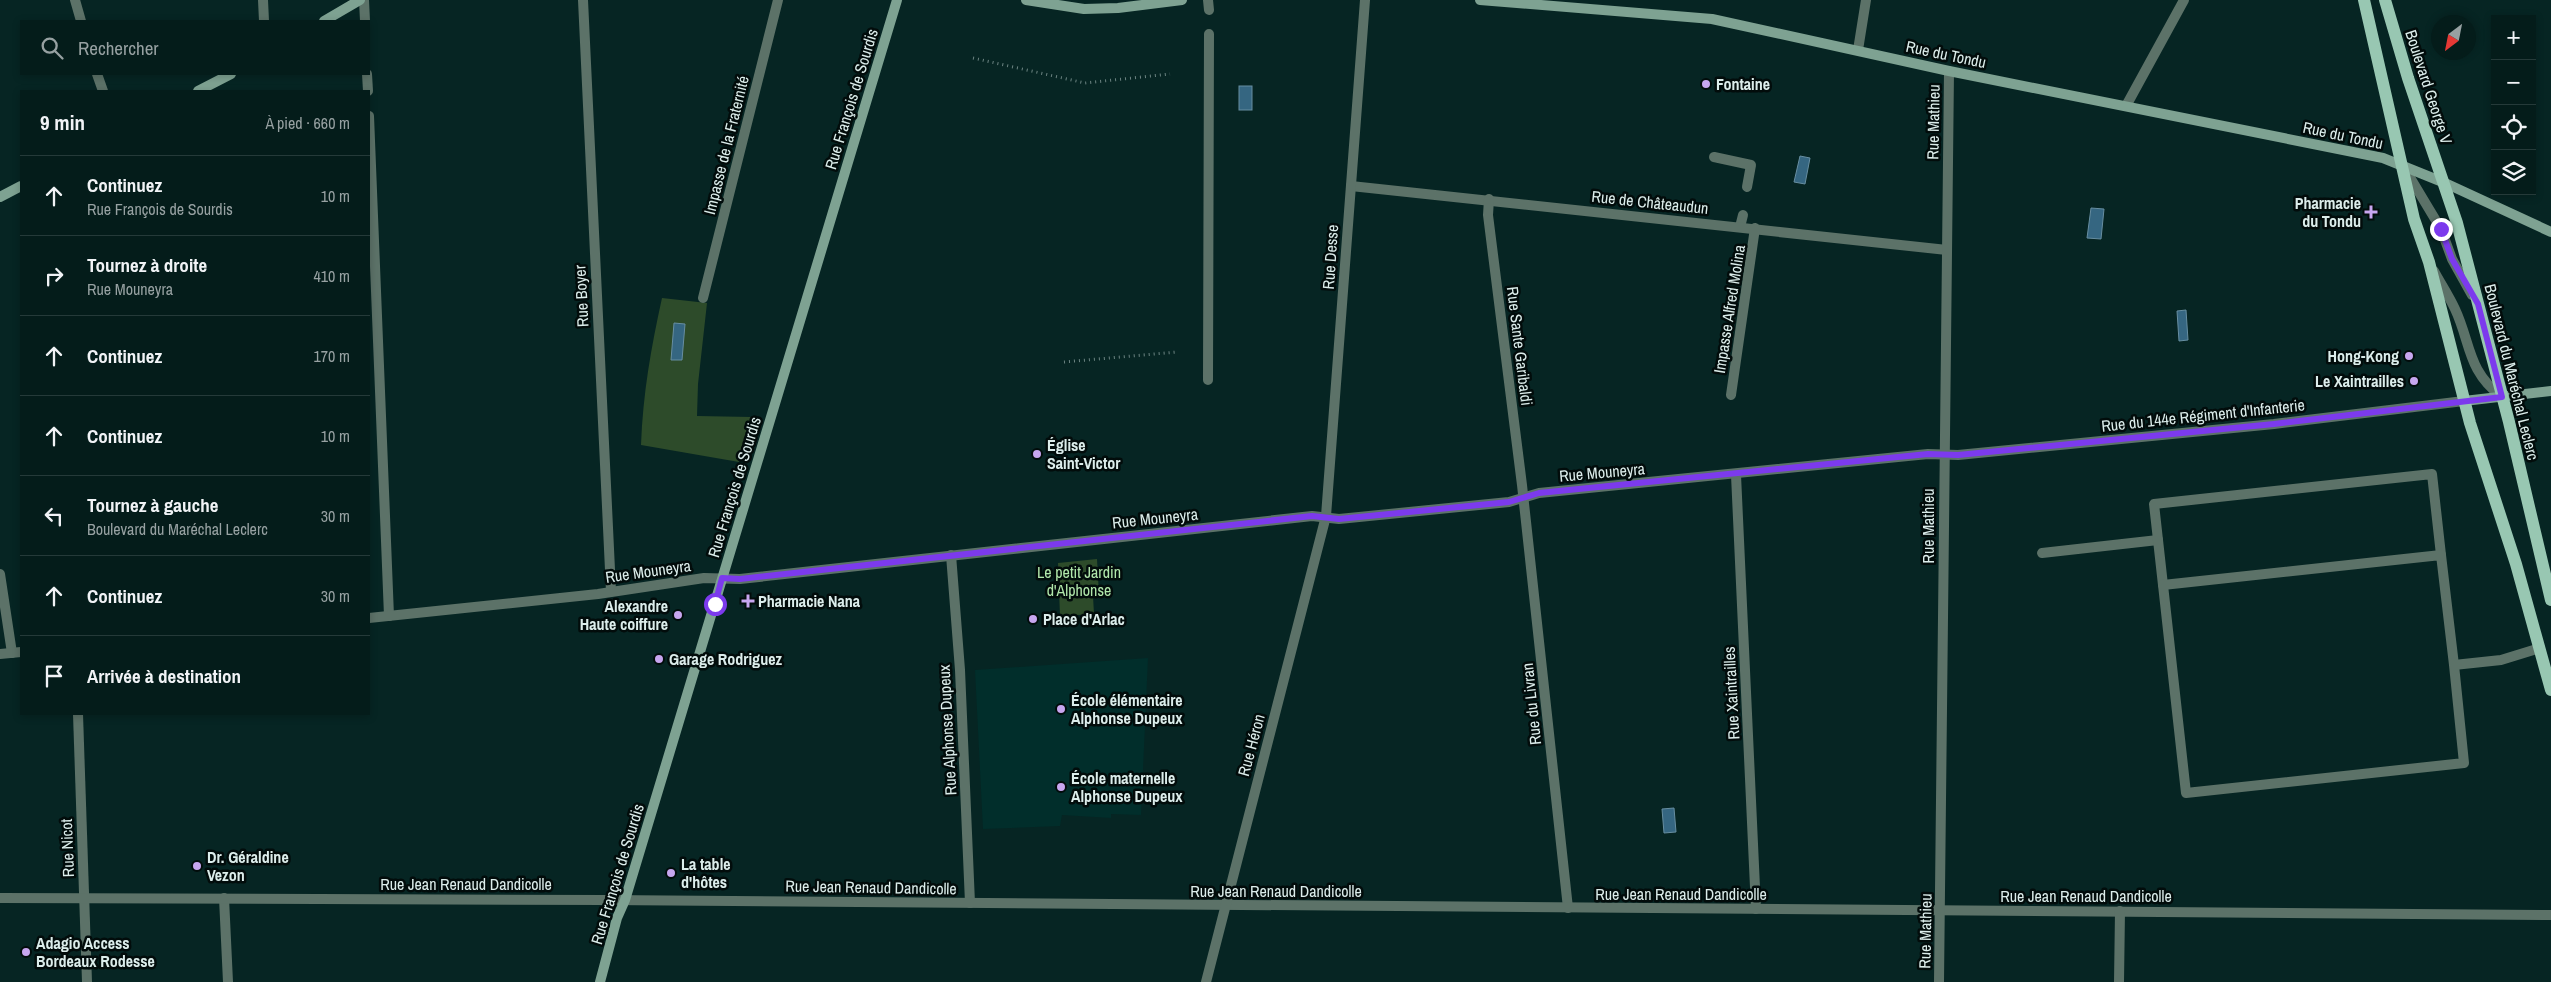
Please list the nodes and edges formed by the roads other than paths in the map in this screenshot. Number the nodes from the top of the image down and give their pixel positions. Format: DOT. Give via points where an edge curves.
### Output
graph roads {
  1 [pos="75,0"];
  2 [pos="263,0"];
  3 [pos="360,0"];
  4 [pos="364,0"];
  5 [pos="583,0"];
  6 [pos="778,0"];
  7 [pos="897,0"];
  8 [pos="1026,0"];
  9 [pos="1182,0"];
  10 [pos="1365,0"];
  11 [pos="1480,0"];
  12 [pos="1866,0"];
  13 [pos="2184,0"];
  14 [pos="2364,0"];
  15 [pos="2385,0"];
  16 [pos="1552,2"];
  17 [pos="1084,4"];
  18 [pos="81,20"];
  19 [pos="264,20"];
  20 [pos="326,20"];
  21 [pos="365,20"];
  22 [pos="1209,34"];
  23 [pos="1858,50"];
  24 [pos="1949,71"];
  25 [pos="97,75"];
  26 [pos="228,75"];
  27 [pos="367,75"];
  28 [pos="102,90"];
  29 [pos="200,90"];
  30 [pos="368,90"];
  31 [pos="2126,106"];
  32 [pos="370,141"];
  33 [pos="1714,157"];
  34 [pos="2402,164"];
  35 [pos="2445,183"];
  36 [pos="1351,186"];
  37 [pos="20,187"];
  38 [pos="1747,187"];
  39 [pos="0,197"];
  40 [pos="1489,199"];
  41 [pos="1743,215"];
  42 [pos="1740,227"];
  43 [pos="1755,228"];
  44 [pos="2551,232"];
  45 [pos="1947,250"];
  46 [pos="2429,262"];
  47 [pos="704,298"];
  48 [pos="2478,304"];
  49 [pos="1208,380"];
  50 [pos="2551,391"];
  51 [pos="1731,395"];
  52 [pos="2502,397"];
  53 [pos="2464,401"];
  54 [pos="1944,454"];
  55 [pos="1736,474"];
  56 [pos="1523,496"];
  57 [pos="1326,516"];
  58 [pos="2158,540"];
  59 [pos="2042,552"];
  60 [pos="951,555"];
  61 [pos="2441,555"];
  62 [pos="0,574"];
  63 [pos="722,578"];
  64 [pos="2163,585"];
  65 [pos="611,591"];
  66 [pos="2551,600"];
  67 [pos="389,616"];
  68 [pos="370,618"];
  69 [pos="2540,648"];
  70 [pos="17,653"];
  71 [pos="0,654"];
  72 [pos="2454,665"];
  73 [pos="2551,690"];
  74 [pos="78,715"];
  75 [pos="0,898"];
  76 [pos="84,898"];
  77 [pos="224,898"];
  78 [pos="626,900"];
  79 [pos="970,903"];
  80 [pos="1226,906"];
  81 [pos="1568,908"];
  82 [pos="1756,909"];
  83 [pos="1940,910"];
  84 [pos="2120,911"];
  85 [pos="2551,915"];
  86 [pos="87,982"];
  87 [pos="228,982"];
  88 [pos="600,982"];
  89 [pos="1206,982"];
  90 [pos="1939,982"];
  91 [pos="2119,982"];
  1 -- 18 [label="street"];
  2 -- 19 [label="street"];
  3 -- 20 [label="street"];
  4 -- 21 [label="street"];
  5 -- 65 [label="street, Rue Boyer"];
  6 -- 47 [label="street, Impasse de la Fraternité"];
  7 -- 63 [label="street, Rue François de Sourdis"];
  8 -- 17 [label="street"];
  9 -- 17 [label="street" via="1118,8"];
  10 -- 36 [label="street, Rue Desse"];
  11 -- 16 [label="street, Rue du Tondu"];
  12 -- 23 [label="street"];
  13 -- 31 [label="street"];
  14 -- 34 [label="main road"];
  15 -- 35 [label="main road, Boulevard George V"];
  16 -- 23 [label="street, Rue du Tondu" via="1712,19"];
  22 -- 49 [label="street"];
  23 -- 24 [label="street, Rue du Tondu"];
  24 -- 31 [label="street, Rue du Tondu"];
  24 -- 45 [label="street, Rue Mathieu"];
  25 -- 28 [label="street"];
  26 -- 29 [label="street"];
  27 -- 30 [label="street"];
  31 -- 34 [label="street, Rue du Tondu"];
  32 -- 67 [label="street"];
  33 -- 38 [label="street" via="1751,165"];
  34 -- 35 [label="street, Rue du Tondu"];
  34 -- 46 [label="main road" via="2414,219"];
  34 -- 48 [label="street" via="2441,229 2452,259"];
  35 -- 44 [label="street, Rue du Tondu"];
  35 -- 48 [label="main road, Boulevard du Maréchal Leclerc"];
  36 -- 40 [label="street, Rue de Châteaudun"];
  36 -- 57 [label="street, Rue Desse"];
  37 -- 39 [label="street"];
  40 -- 42 [label="street, Rue de Châteaudun"];
  40 -- 56 [label="street, Rue Sante Garibaldi" via="1488,215"];
  41 -- 42 [label="street"];
  42 -- 43 [label="street, Rue de Châteaudun"];
  43 -- 45 [label="street, Rue de Châteaudun"];
  43 -- 51 [label="street, Impasse Alfred Molina"];
  45 -- 54 [label="street, Rue Mathieu"];
  46 -- 52 [label="street" via="2456,310 2468,354 2485,380"];
  46 -- 53 [label="main road"];
  48 -- 52 [label="main road, Boulevard du Maréchal Leclerc"];
  50 -- 52 [label="street"];
  52 -- 53 [label="street"];
  52 -- 66 [label="main road, Boulevard du Maréchal Leclerc"];
  53 -- 54 [label="street, Rue du 144e Régiment d'Infanterie" via="2264,425"];
  53 -- 69 [label="main road"];
  54 -- 55 [label="street, Rue Mouneyra"];
  54 -- 83 [label="street, Rue Mathieu"];
  55 -- 56 [label="street, Rue Mouneyra"];
  55 -- 82 [label="street, Rue Xaintrailles"];
  56 -- 57 [label="street, Rue Mouneyra" via="1509,502 1339,519"];
  56 -- 81 [label="street, Rue du Livran"];
  57 -- 60 [label="street, Rue Mouneyra"];
  57 -- 80 [label="street, Rue Héron"];
  58 -- 59 [label="street"];
  58 -- 61 [label="street" via="2154,504 2432,474"];
  58 -- 64 [label="street"];
  60 -- 63 [label="street, Rue Mouneyra" via="740,579"];
  60 -- 79 [label="street, Rue Alphonse Dupeux" via="960,670"];
  61 -- 64 [label="street"];
  61 -- 72 [label="street"];
  62 -- 70 [label="street"];
  63 -- 65 [label="street, Rue Mouneyra"];
  63 -- 78 [label="street, Rue François de Sourdis"];
  64 -- 72 [label="street" via="2186,793 2464,763"];
  65 -- 67 [label="street, Rue Mouneyra"];
  67 -- 68 [label="street, Rue Mouneyra"];
  69 -- 72 [label="street" via="2501,660"];
  69 -- 73 [label="main road"];
  70 -- 71 [label="street"];
  74 -- 76 [label="street, Rue Nicot"];
  75 -- 76 [label="street, Rue Jean Renaud Dandicolle"];
  76 -- 77 [label="street, Rue Jean Renaud Dandicolle"];
  76 -- 86 [label="street, Rue Nicot"];
  77 -- 78 [label="street, Rue Jean Renaud Dandicolle"];
  77 -- 87 [label="street"];
  78 -- 79 [label="street, Rue Jean Renaud Dandicolle"];
  78 -- 88 [label="street, Rue François de Sourdis" via="617,918"];
  79 -- 80 [label="street, Rue Jean Renaud Dandicolle"];
  80 -- 81 [label="street, Rue Jean Renaud Dandicolle"];
  80 -- 89 [label="street, Rue Héron"];
  81 -- 82 [label="street, Rue Jean Renaud Dandicolle"];
  82 -- 83 [label="street, Rue Jean Renaud Dandicolle"];
  83 -- 84 [label="street, Rue Jean Renaud Dandicolle"];
  83 -- 90 [label="street, Rue Mathieu"];
  84 -- 85 [label="street, Rue Jean Renaud Dandicolle"];
  84 -- 91 [label="street"];
}
